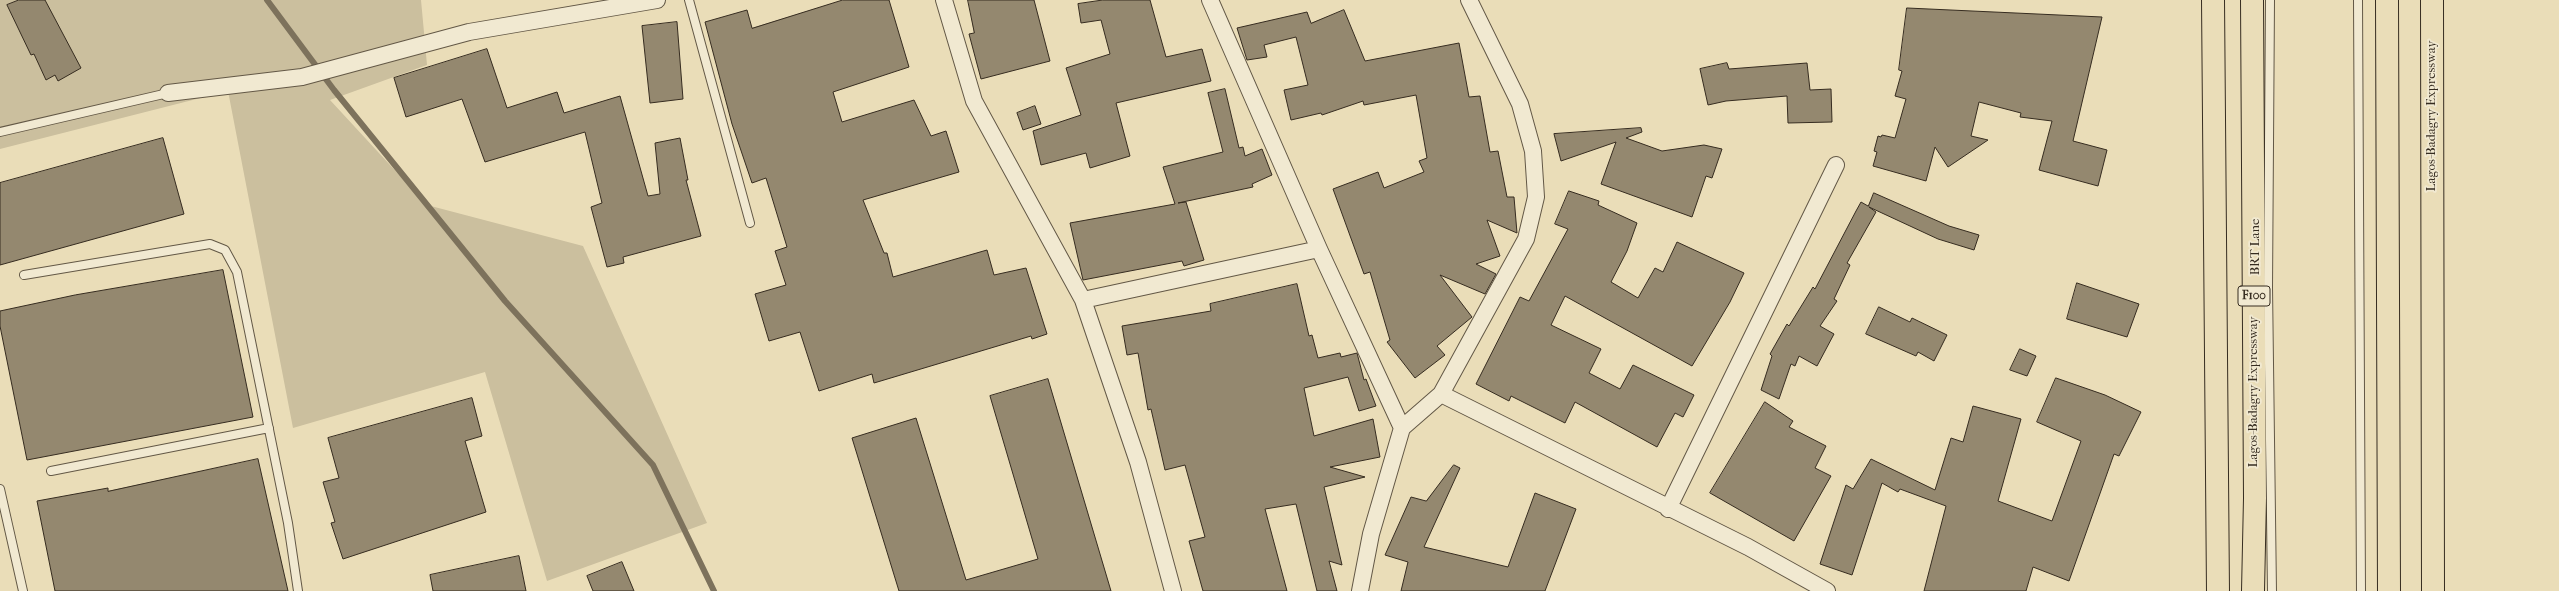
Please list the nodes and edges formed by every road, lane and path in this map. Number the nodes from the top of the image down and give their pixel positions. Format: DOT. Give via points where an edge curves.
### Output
graph roads {
  1 [pos="657,0"];
  2 [pos="689,0"];
  3 [pos="944,0"];
  4 [pos="1210,0"];
  5 [pos="1468,0"];
  6 [pos="2213,0"];
  7 [pos="2252,0"];
  8 [pos="2270,0"];
  9 [pos="2358,0"];
  10 [pos="2387,0"];
  11 [pos="2432,0"];
  12 [pos="168,93"];
  13 [pos="0,132"];
  14 [pos="1836,165"];
  15 [pos="750,223"];
  16 [pos="1318,249"];
  17 [pos="24,275"];
  18 [pos="1083,300"];
  19 [pos="1441,394"];
  20 [pos="269,428"];
  21 [pos="1402,428"];
  22 [pos="51,471"];
  23 [pos="0,489"];
  24 [pos="1668,509"];
  25 [pos="23,591"];
  26 [pos="298,591"];
  27 [pos="1173,591"];
  28 [pos="1360,591"];
  29 [pos="1827,591"];
  30 [pos="2218,591"];
  31 [pos="2253,591"];
  32 [pos="2272,591"];
  33 [pos="2361,591"];
  34 [pos="2389,591"];
  35 [pos="2433,591"];
  1 -- 12 [label="street" via="469,32 302,77"];
  2 -- 15 [label="lane"];
  3 -- 18 [label="street" via="974,101"];
  4 -- 16 [label="street"];
  5 -- 19 [label="street" via="1520,104 1533,152 1536,197 1526,239"];
  6 -- 30 [label="main road"];
  7 -- 31 [label="main road, Lagos-Badagry Expressway / F100" via="2255,490"];
  8 -- 32 [label="lane, BRT Lane" via="2268,287"];
  9 -- 33 [label="lane"];
  10 -- 34 [label="main road"];
  11 -- 35 [label="main road, Lagos-Badagry Expressway"];
  12 -- 13 [label="lane"];
  14 -- 24 [label="street"];
  16 -- 18 [label="street"];
  16 -- 21 [label="street"];
  17 -- 20 [label="lane" via="210,244 220,246 237,272"];
  18 -- 27 [label="street" via="1138,462"];
  19 -- 21 [label="street"];
  19 -- 24 [label="street"];
  20 -- 22 [label="lane"];
  20 -- 26 [label="lane" via="288,523"];
  21 -- 28 [label="street" via="1371,534"];
  23 -- 25 [label="lane"];
  24 -- 29 [label="street" via="1748,547"];
}
